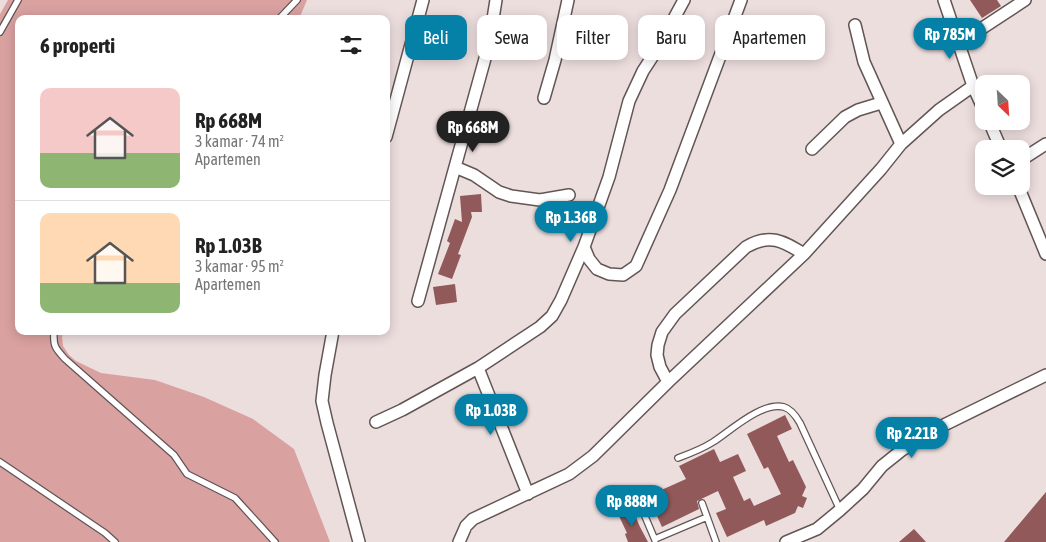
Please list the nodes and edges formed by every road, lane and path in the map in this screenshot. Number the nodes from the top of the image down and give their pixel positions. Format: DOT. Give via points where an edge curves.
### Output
graph roads {
  1 [pos="18,0"];
  2 [pos="296,0"];
  3 [pos="423,0"];
  4 [pos="496,0"];
  5 [pos="568,0"];
  6 [pos="684,0"];
  7 [pos="741,0"];
  8 [pos="1025,0"];
  9 [pos="947,1"];
  10 [pos="282,15"];
  11 [pos="855,25"];
  12 [pos="0,32"];
  13 [pos="958,44"];
  14 [pos="973,86"];
  15 [pos="975,90"];
  16 [pos="544,98"];
  17 [pos="881,103"];
  18 [pos="390,122"];
  19 [pos="901,144"];
  20 [pos="1046,144"];
  21 [pos="812,149"];
  22 [pos="1030,154"];
  23 [pos="455,167"];
  24 [pos="569,195"];
  25 [pos="1022,195"];
  26 [pos="584,246"];
  27 [pos="804,254"];
  28 [pos="1046,254"];
  29 [pos="418,301"];
  30 [pos="54,335"];
  31 [pos="332,335"];
  32 [pos="478,368"];
  33 [pos="1046,375"];
  34 [pos="668,382"];
  35 [pos="376,422"];
  36 [pos="678,458"];
  37 [pos="0,462"];
  38 [pos="528,494"];
  39 [pos="702,503"];
  40 [pos="641,507"];
  41 [pos="840,510"];
  42 [pos="707,517"];
  43 [pos="656,540"];
  44 [pos="115,542"];
  45 [pos="276,542"];
  46 [pos="359,542"];
  47 [pos="459,542"];
  48 [pos="716,542"];
  49 [pos="786,542"];
  1 -- 12 [label="lane"];
  2 -- 10 [label="lane"];
  3 -- 18 [label="street"];
  4 -- 23 [label="street" via="489,44"];
  5 -- 16 [label="street"];
  6 -- 26 [label="street" via="629,101 609,177"];
  7 -- 26 [label="street" via="670,190 636,266 623,275 609,274 597,269"];
  8 -- 13 [label="street"];
  9 -- 13 [label="street"];
  11 -- 17 [label="street" via="864,62"];
  13 -- 14 [label="street"];
  14 -- 15 [label="street"];
  14 -- 19 [label="street" via="939,110"];
  17 -- 19 [label="street"];
  17 -- 21 [label="street" via="845,117"];
  19 -- 27 [label="street"];
  20 -- 22 [label="street"];
  23 -- 24 [label="street" via="511,196 540,200"];
  23 -- 29 [label="street"];
  25 -- 28 [label="street"];
  26 -- 32 [label="street" via="552,316"];
  27 -- 34 [label="street"];
  27 -- 34 [label="street" via="784,241 772,239 756,241 746,247 668,322 662,332 657,355"];
  30 -- 45 [label="lane" via="56,349 65,359 168,449 187,474 236,498"];
  31 -- 46 [label="street" via="322,401"];
  32 -- 35 [label="street"];
  32 -- 38 [label="street"];
  33 -- 41 [label="street" via="944,425 902,450"];
  34 -- 38 [label="street" via="593,456 569,474"];
  36 -- 41 [label="lane" via="712,443 740,422 774,407 784,407 794,413 800,423"];
  37 -- 44 [label="lane"];
  38 -- 47 [label="street" via="473,519"];
  39 -- 42 [label="lane"];
  40 -- 43 [label="lane"];
  41 -- 49 [label="street" via="817,530"];
  42 -- 43 [label="lane"];
  42 -- 48 [label="lane"];
}
